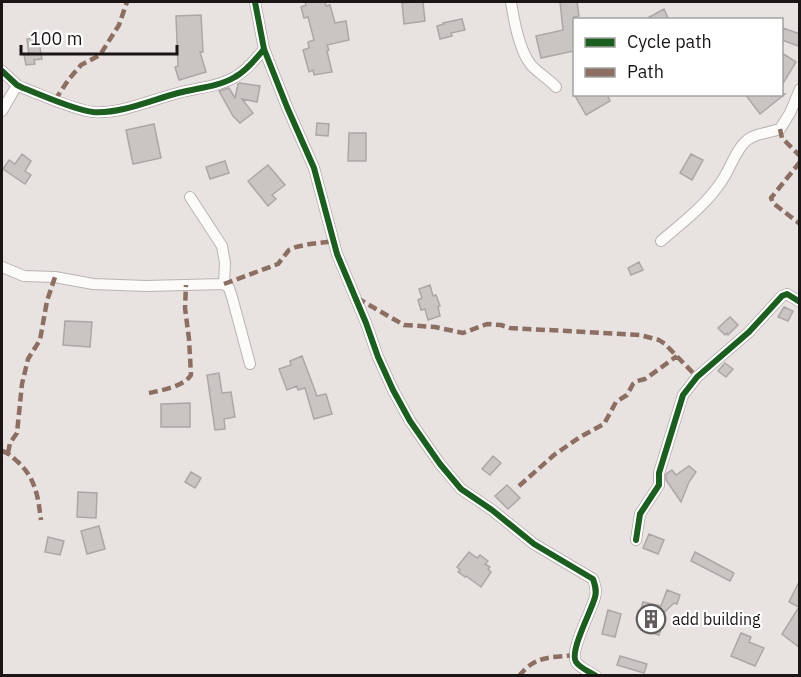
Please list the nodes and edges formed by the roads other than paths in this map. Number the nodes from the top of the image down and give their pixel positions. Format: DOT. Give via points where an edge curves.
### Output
graph roads {
  1 [pos="255,2"];
  2 [pos="511,2"];
  3 [pos="264,49"];
  4 [pos="2,71"];
  5 [pos="17,85"];
  6 [pos="556,87"];
  7 [pos="800,89"];
  8 [pos="2,111"];
  9 [pos="190,197"];
  10 [pos="661,241"];
  11 [pos="2,267"];
  12 [pos="224,284"];
  13 [pos="800,302"];
  14 [pos="249,364"];
  15 [pos="636,540"];
  16 [pos="596,675"];
  1 -- 3 [label="street"];
  2 -- 6 [label="street" via="527,59"];
  3 -- 5 [label="street" via="242,72 225,82 117,110 92,112"];
  3 -- 16 [label="street" via="314,168 337,254 393,390 440,465 462,489 534,544 593,579 596,597 574,655 577,662"];
  4 -- 5 [label="street"];
  5 -- 8 [label="street"];
  7 -- 10 [label="street" via="780,129 746,142 717,187"];
  9 -- 12 [label="street" via="222,246"];
  11 -- 12 [label="street" via="24,276 93,284"];
  12 -- 14 [label="street" via="232,297"];
  13 -- 15 [label="street" via="787,294 782,296 683,395 658,473 659,486 640,514"];
}
